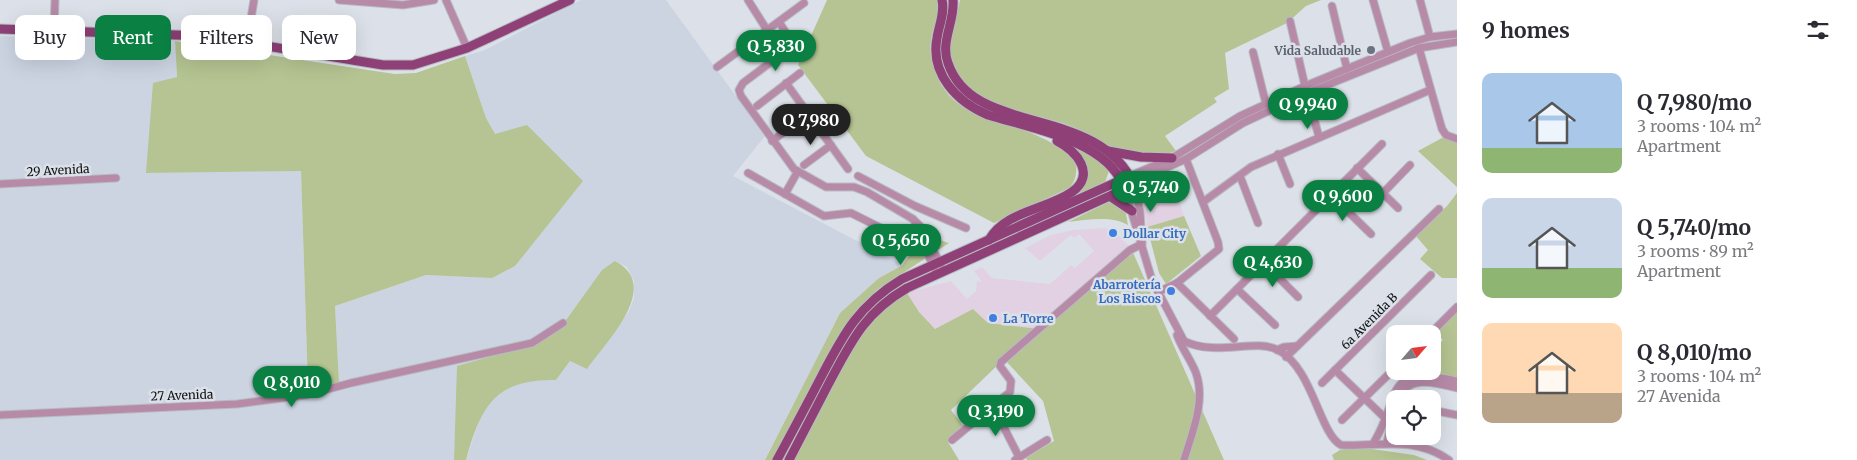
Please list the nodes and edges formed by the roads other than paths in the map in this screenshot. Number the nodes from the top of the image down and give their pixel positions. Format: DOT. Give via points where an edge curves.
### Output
graph roads {
  1 [pos="55,0"];
  2 [pos="254,0"];
  3 [pos="339,0"];
  4 [pos="434,0"];
  5 [pos="446,0"];
  6 [pos="570,0"];
  7 [pos="942,0"];
  8 [pos="953,0"];
  9 [pos="1373,0"];
  10 [pos="1420,0"];
  11 [pos="750,1"];
  12 [pos="804,4"];
  13 [pos="1332,6"];
  14 [pos="54,15"];
  15 [pos="252,15"];
  16 [pos="778,22"];
  17 [pos="1290,22"];
  18 [pos="0,29"];
  19 [pos="15,29"];
  20 [pos="767,30"];
  21 [pos="85,31"];
  22 [pos="1457,34"];
  23 [pos="181,35"];
  24 [pos="1430,37"];
  25 [pos="1457,42"];
  26 [pos="272,47"];
  27 [pos="467,48"];
  28 [pos="1419,48"];
  29 [pos="1253,52"];
  30 [pos="1388,52"];
  31 [pos="717,67"];
  32 [pos="1347,69"];
  33 [pos="800,73"];
  34 [pos="786,83"];
  35 [pos="1306,90"];
  36 [pos="1430,90"];
  37 [pos="1266,104"];
  38 [pos="756,106"];
  39 [pos="808,114"];
  40 [pos="1023,126"];
  41 [pos="1319,137"];
  42 [pos="1457,139"];
  43 [pos="772,141"];
  44 [pos="830,144"];
  45 [pos="1382,144"];
  46 [pos="1105,150"];
  47 [pos="1278,154"];
  48 [pos="1172,158"];
  49 [pos="1186,159"];
  50 [pos="804,165"];
  51 [pos="1410,165"];
  52 [pos="1357,168"];
  53 [pos="848,169"];
  54 [pos="798,172"];
  55 [pos="748,174"];
  56 [pos="858,176"];
  57 [pos="1240,176"];
  58 [pos="116,178"];
  59 [pos="1121,180"];
  60 [pos="1132,181"];
  61 [pos="0,184"];
  62 [pos="1290,184"];
  63 [pos="876,186"];
  64 [pos="1125,190"];
  65 [pos="1383,193"];
  66 [pos="785,194"];
  67 [pos="871,195"];
  68 [pos="1331,195"];
  69 [pos="1111,197"];
  70 [pos="1203,202"];
  71 [pos="1398,208"];
  72 [pos="1439,208"];
  73 [pos="1132,211"];
  74 [pos="1258,223"];
  75 [pos="966,228"];
  76 [pos="1371,234"];
  77 [pos="905,240"];
  78 [pos="989,240"];
  79 [pos="1142,244"];
  80 [pos="1264,262"];
  81 [pos="936,263"];
  82 [pos="940,272"];
  83 [pos="1431,275"];
  84 [pos="1176,283"];
  85 [pos="1237,289"];
  86 [pos="1158,292"];
  87 [pos="1298,297"];
  88 [pos="1457,306"];
  89 [pos="1210,316"];
  90 [pos="1171,317"];
  91 [pos="563,323"];
  92 [pos="1275,325"];
  93 [pos="1439,325"];
  94 [pos="1234,339"];
  95 [pos="1297,346"];
  96 [pos="1278,350"];
  97 [pos="1286,357"];
  98 [pos="1336,370"];
  99 [pos="1386,377"];
  100 [pos="1322,383"];
  101 [pos="1456,384"];
  102 [pos="1396,390"];
  103 [pos="1404,390"];
  104 [pos="1364,398"];
  105 [pos="993,406"];
  106 [pos="1441,411"];
  107 [pos="1457,414"];
  108 [pos="0,415"];
  109 [pos="1386,417"];
  110 [pos="1342,420"];
  111 [pos="1386,422"];
  112 [pos="952,440"];
  113 [pos="1047,440"];
  114 [pos="1374,442"];
  115 [pos="1386,442"];
  116 [pos="1410,445"];
  117 [pos="1017,459"];
  118 [pos="777,460"];
  119 [pos="788,460"];
  120 [pos="1184,460"];
  121 [pos="1449,460"];
  1 -- 14 [label="street"];
  2 -- 15 [label="street"];
  3 -- 4 [label="street" via="403,5"];
  5 -- 27 [label="street"];
  6 -- 27 [label="main road"];
  7 -- 40 [label="main road" via="943,12 935,54 943,78 957,96 977,111"];
  8 -- 46 [label="main road" via="945,48 952,74 966,93 989,106 1076,133"];
  9 -- 30 [label="street"];
  10 -- 24 [label="street"];
  11 -- 20 [label="street"];
  12 -- 16 [label="street"];
  13 -- 32 [label="street"];
  16 -- 20 [label="street"];
  16 -- 43 [label="street" via="792,42 791,47 743,83 739,90"];
  17 -- 35 [label="street"];
  18 -- 19 [label="main road"];
  20 -- 31 [label="street"];
  21 -- 23 [label="main road"];
  22 -- 24 [label="street"];
  24 -- 30 [label="street"];
  25 -- 28 [label="street"];
  26 -- 27 [label="main road" via="402,66 437,60"];
  28 -- 35 [label="street"];
  28 -- 36 [label="street"];
  29 -- 37 [label="street"];
  30 -- 32 [label="street"];
  32 -- 35 [label="street"];
  33 -- 34 [label="street"];
  34 -- 38 [label="street"];
  34 -- 39 [label="street"];
  35 -- 37 [label="street"];
  35 -- 41 [label="street"];
  35 -- 49 [label="street" via="1224,133"];
  36 -- 41 [label="street"];
  36 -- 42 [label="street" via="1444,132"];
  37 -- 48 [label="street" via="1220,127"];
  39 -- 43 [label="street"];
  39 -- 44 [label="street"];
  40 -- 59 [label="main road" via="1066,139 1091,151 1105,161"];
  40 -- 78 [label="main road" via="1072,149 1082,166 1081,178 1070,194 1004,223"];
  41 -- 47 [label="street"];
  43 -- 54 [label="street"];
  44 -- 50 [label="street"];
  44 -- 53 [label="street"];
  45 -- 52 [label="street"];
  46 -- 48 [label="main road" via="1141,157"];
  46 -- 60 [label="main road" via="1120,163"];
  47 -- 57 [label="street"];
  47 -- 62 [label="street"];
  48 -- 60 [label="street"];
  49 -- 60 [label="street"];
  49 -- 70 [label="street"];
  51 -- 65 [label="street"];
  52 -- 65 [label="street"];
  52 -- 68 [label="street"];
  54 -- 66 [label="street"];
  54 -- 67 [label="street" via="826,187 854,187"];
  55 -- 66 [label="street"];
  56 -- 63 [label="street"];
  57 -- 70 [label="street"];
  57 -- 74 [label="street"];
  58 -- 61 [label="street, 29 Avenida"];
  59 -- 60 [label="main road"];
  59 -- 64 [label="main road"];
  59 -- 78 [label="main road"];
  60 -- 64 [label="main road"];
  60 -- 79 [label="street" via="1140,212"];
  63 -- 67 [label="street"];
  63 -- 75 [label="street"];
  64 -- 69 [label="main road"];
  64 -- 73 [label="street"];
  65 -- 71 [label="street"];
  66 -- 77 [label="street" via="824,216 852,213"];
  67 -- 81 [label="street" via="921,227"];
  68 -- 76 [label="street"];
  68 -- 80 [label="street"];
  69 -- 73 [label="main road"];
  69 -- 82 [label="main road"];
  70 -- 84 [label="street" via="1218,249"];
  72 -- 95 [label="street"];
  73 -- 79 [label="street"];
  78 -- 81 [label="main road"];
  79 -- 86 [label="street" via="1145,261"];
  79 -- 105 [label="street" via="1130,250 1001,362 1000,366 1012,387"];
  80 -- 85 [label="street"];
  80 -- 87 [label="street"];
  81 -- 82 [label="street"];
  81 -- 118 [label="main road" via="885,289 845,331"];
  82 -- 119 [label="main road" via="891,297 854,336"];
  83 -- 98 [label="street, 6a Avenida B"];
  84 -- 86 [label="street"];
  84 -- 89 [label="street"];
  85 -- 89 [label="street"];
  85 -- 92 [label="street"];
  86 -- 90 [label="street"];
  88 -- 93 [label="street"];
  89 -- 94 [label="street"];
  90 -- 96 [label="street" via="1184,340 1200,347"];
  90 -- 120 [label="street" via="1199,385 1197,414"];
  91 -- 108 [label="street, 27 Avenida" via="532,343 306,395 237,404"];
  95 -- 96 [label="street"];
  95 -- 97 [label="street"];
  96 -- 97 [label="street"];
  97 -- 114 [label="street" via="1310,388 1335,440 1341,445"];
  98 -- 100 [label="street, 6a Avenida B"];
  98 -- 104 [label="street"];
  99 -- 104 [label="street"];
  101 -- 102 [label="street" via="1429,375 1408,380"];
  101 -- 103 [label="street" via="1419,382"];
  104 -- 109 [label="street"];
  104 -- 110 [label="street"];
  105 -- 112 [label="street"];
  105 -- 117 [label="street"];
  106 -- 107 [label="street"];
  111 -- 114 [label="street"];
  113 -- 117 [label="street"];
  114 -- 115 [label="street"];
  116 -- 121 [label="street"];
}
